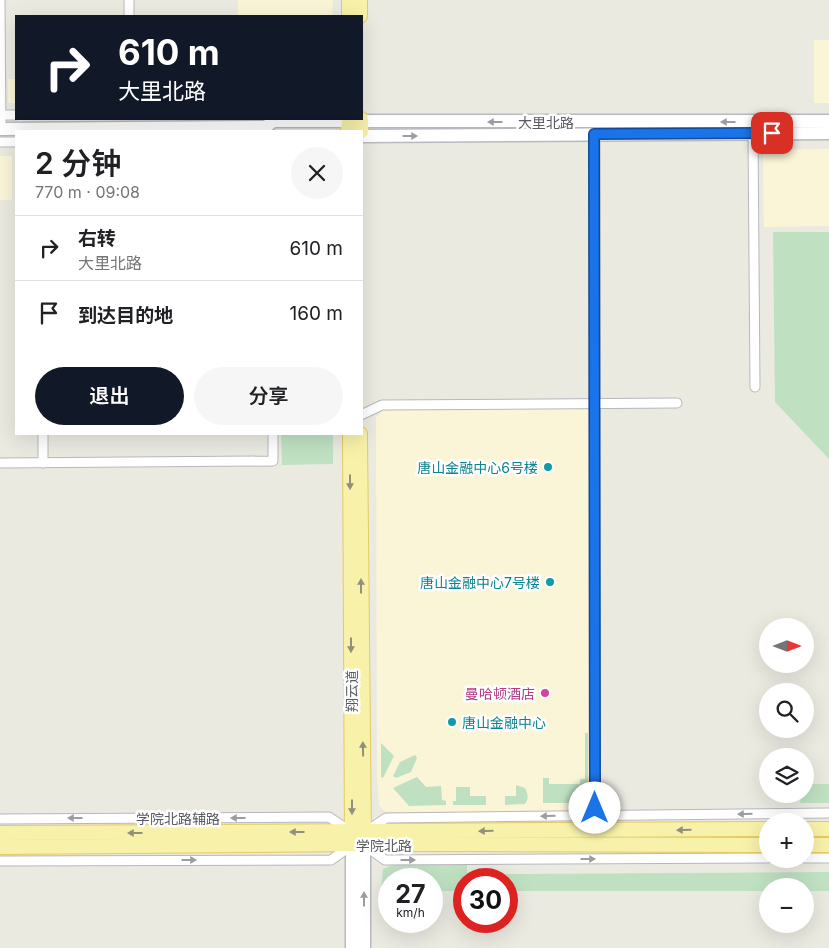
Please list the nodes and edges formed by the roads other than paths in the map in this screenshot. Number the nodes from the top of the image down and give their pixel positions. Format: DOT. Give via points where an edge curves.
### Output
graph roads {
  1 [pos="0,0"];
  2 [pos="129,0"];
  3 [pos="349,0"];
  4 [pos="360,0"];
  5 [pos="129,15"];
  6 [pos="349,15"];
  7 [pos="360,15"];
  8 [pos="1,115"];
  9 [pos="15,115"];
  10 [pos="829,122"];
  11 [pos="130,123"];
  12 [pos="353,123"];
  13 [pos="1,129"];
  14 [pos="268,129"];
  15 [pos="44,130"];
  16 [pos="829,132"];
  17 [pos="753,133"];
  18 [pos="594,134"];
  19 [pos="363,136"];
  20 [pos="0,142"];
  21 [pos="15,142"];
  22 [pos="755,387"];
  23 [pos="677,403"];
  24 [pos="595,404"];
  25 [pos="363,414"];
  26 [pos="43,435"];
  27 [pos="273,435"];
  28 [pos="350,435"];
  29 [pos="360,435"];
  30 [pos="0,463"];
  31 [pos="43,463"];
  32 [pos="829,813"];
  33 [pos="595,815"];
  34 [pos="651,815"];
  35 [pos="814,815"];
  36 [pos="759,816"];
  37 [pos="0,819"];
  38 [pos="759,829"];
  39 [pos="814,829"];
  40 [pos="829,829"];
  41 [pos="595,830"];
  42 [pos="651,830"];
  43 [pos="0,834"];
  44 [pos="358,839"];
  45 [pos="814,845"];
  46 [pos="829,845"];
  47 [pos="759,846"];
  48 [pos="0,847"];
  49 [pos="651,852"];
  50 [pos="255,853"];
  51 [pos="759,858"];
  52 [pos="814,858"];
  53 [pos="829,858"];
  54 [pos="0,861"];
  55 [pos="352,948"];
  56 [pos="364,948"];
  1 -- 8 [label="street"];
  2 -- 5 [label="street"];
  3 -- 6 [label="main road"];
  4 -- 7 [label="main road"];
  8 -- 9 [label="street"];
  8 -- 13 [label="street"];
  10 -- 12 [label="main road, 大里北路, one-way"];
  11 -- 14 [label="main road, 大里北路"];
  11 -- 15 [label="main road, 大里北路"];
  12 -- 14 [label="main road, 大里北路" via="273,121"];
  13 -- 15 [label="main road, 大里北路"];
  16 -- 17 [label="main road, 大里北路"];
  17 -- 18 [label="main road, 大里北路"];
  17 -- 22 [label="street"];
  19 -- 18 [label="main road, 大里北路, one-way"];
  18 -- 24 [label="street"];
  20 -- 21 [label="street"];
  23 -- 24 [label="street"];
  24 -- 25 [label="street" via="382,404"];
  24 -- 33 [label="street"];
  26 -- 31 [label="street"];
  27 -- 31 [label="street" via="273,461"];
  28 -- 44 [label="main road, 翔云道, one-way"];
  44 -- 29 [label="main road, 翔云道, one-way"];
  30 -- 31 [label="street"];
  32 -- 35 [label="street"];
  33 -- 34 [label="street"];
  33 -- 41 [label="street"];
  33 -- 44 [label="street, one-way" via="386,818"];
  36 -- 34 [label="street, one-way"];
  34 -- 42 [label="street"];
  44 -- 37 [label="street, 学院北路辅路, one-way" via="329,818"];
  38 -- 42 [label="main road, 学院北路, one-way"];
  39 -- 40 [label="main road"];
  41 -- 42 [label="main road, 学院北路"];
  41 -- 44 [label="main road, 学院北路, one-way"];
  42 -- 49 [label="main road"];
  44 -- 43 [label="main road, 学院北路, one-way"];
  44 -- 49 [label="main road, 学院北路, one-way"];
  44 -- 50 [label="main road, 学院北路"];
  44 -- 55 [label="main road, 翔云道"];
  56 -- 44 [label="main road, 翔云道, one-way"];
  45 -- 46 [label="main road"];
  47 -- 49 [label="main road, 学院北路"];
  48 -- 50 [label="main road, 学院北路"];
  49 -- 51 [label="street"];
  54 -- 50 [label="street, one-way"];
  52 -- 53 [label="street"];
}
